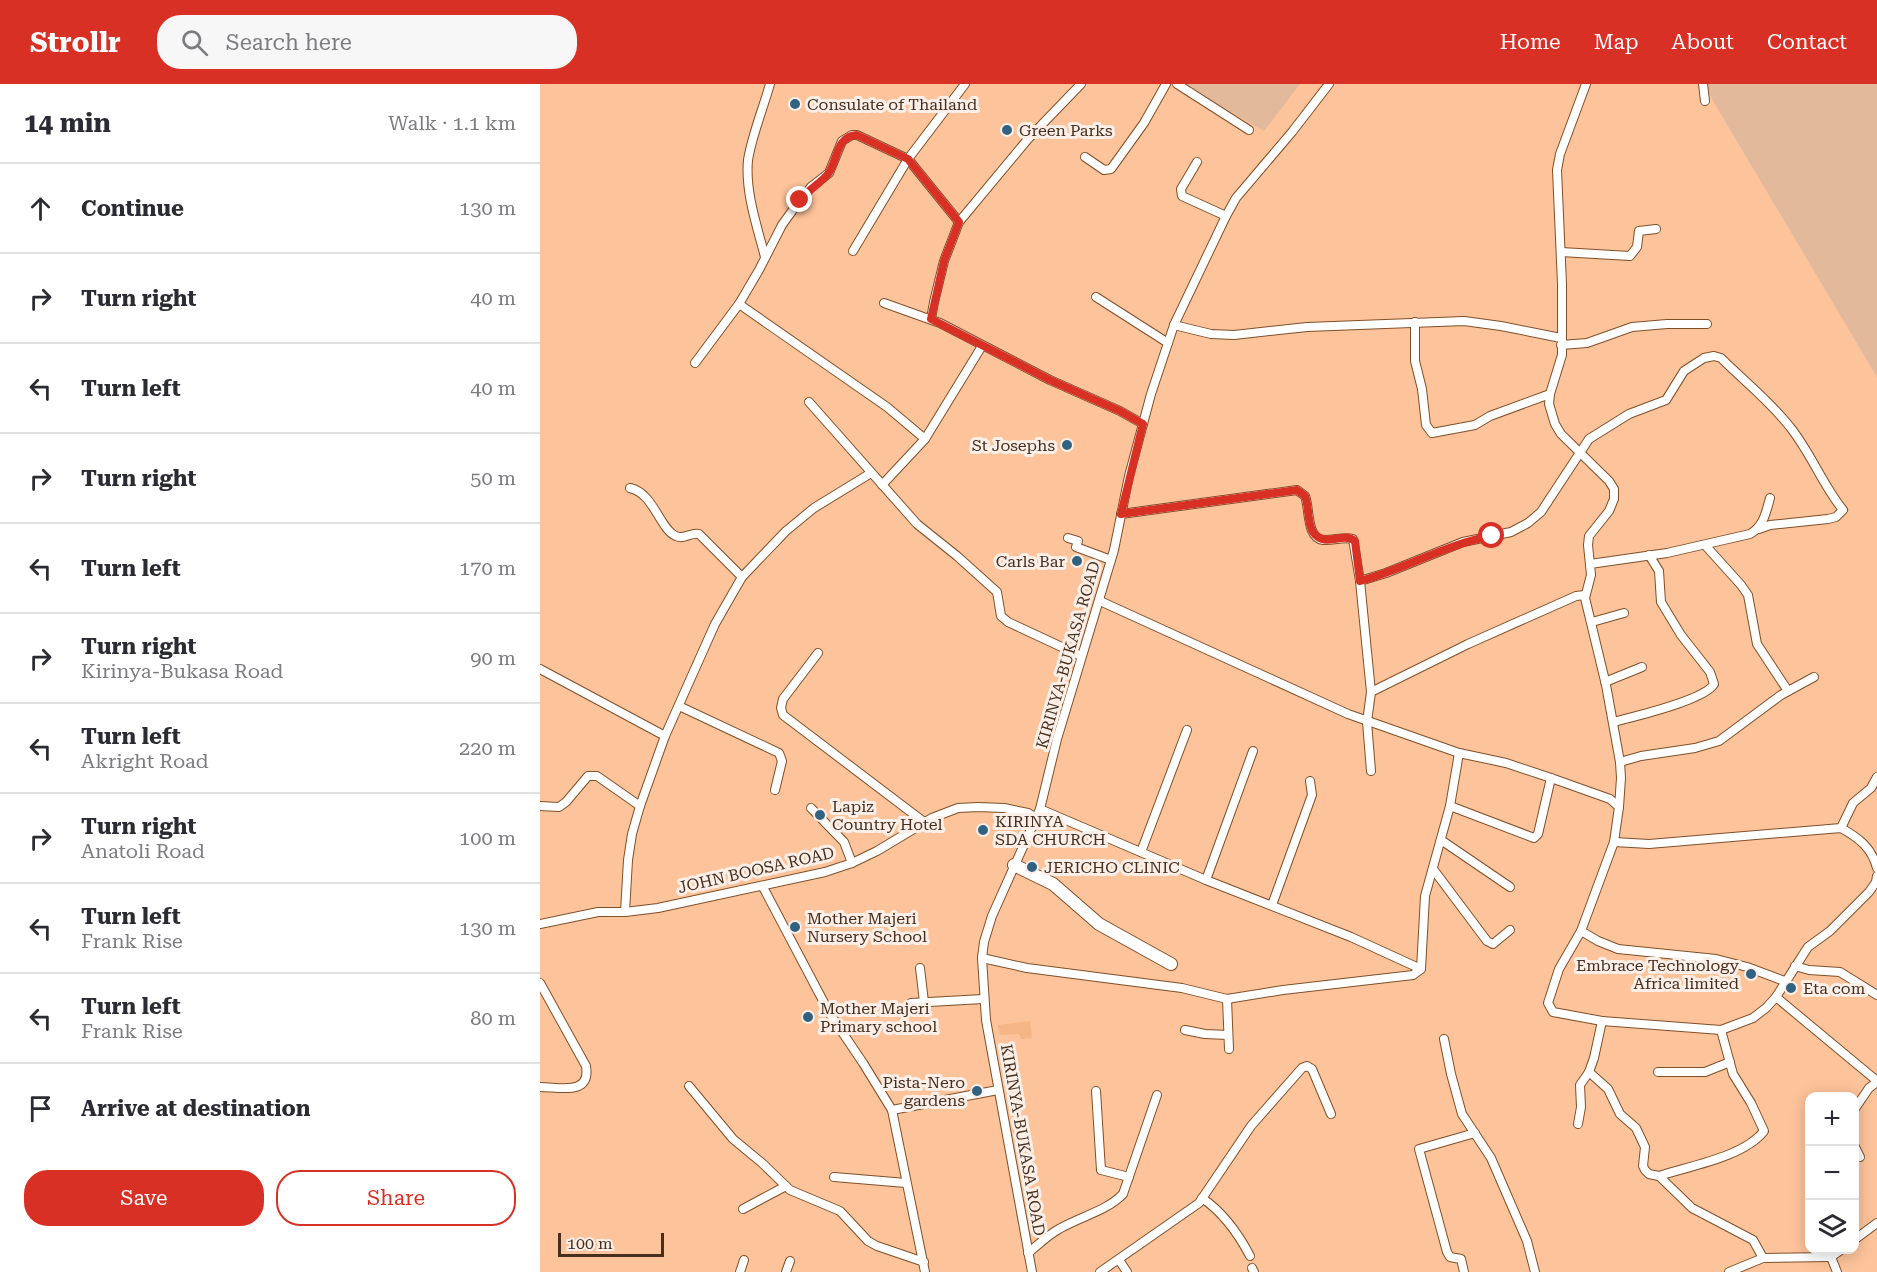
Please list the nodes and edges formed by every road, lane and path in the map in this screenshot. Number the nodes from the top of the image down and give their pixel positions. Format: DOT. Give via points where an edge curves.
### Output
graph roads {
  1 [pos="770,84"];
  2 [pos="965,84"];
  3 [pos="1081,84"];
  4 [pos="1166,84"];
  5 [pos="1178,84"];
  6 [pos="1316,84"];
  7 [pos="1586,84"];
  8 [pos="1702,84"];
  9 [pos="1327,87"];
  10 [pos="1705,101"];
  11 [pos="1249,130"];
  12 [pos="1085,157"];
  13 [pos="908,159"];
  14 [pos="1197,162"];
  15 [pos="1226,216"];
  16 [pos="959,222"];
  17 [pos="1656,229"];
  18 [pos="853,251"];
  19 [pos="1561,252"];
  20 [pos="765,257"];
  21 [pos="1096,297"];
  22 [pos="884,303"];
  23 [pos="739,304"];
  24 [pos="931,319"];
  25 [pos="1415,322"];
  26 [pos="1707,324"];
  27 [pos="1174,325"];
  28 [pos="1561,341"];
  29 [pos="1168,343"];
  30 [pos="982,346"];
  31 [pos="696,363"];
  32 [pos="1550,394"];
  33 [pos="809,402"];
  34 [pos="1143,424"];
  35 [pos="926,439"];
  36 [pos="1579,451"];
  37 [pos="871,473"];
  38 [pos="882,485"];
  39 [pos="630,488"];
  40 [pos="1770,498"];
  41 [pos="1121,514"];
  42 [pos="1759,529"];
  43 [pos="1068,538"];
  44 [pos="1705,545"];
  45 [pos="1649,555"];
  46 [pos="1111,560"];
  47 [pos="1590,564"];
  48 [pos="742,577"];
  49 [pos="1360,581"];
  50 [pos="1585,595"];
  51 [pos="1100,601"];
  52 [pos="1624,613"];
  53 [pos="1592,622"];
  54 [pos="818,653"];
  55 [pos="1082,656"];
  56 [pos="1642,667"];
  57 [pos="540,669"];
  58 [pos="1814,677"];
  59 [pos="1605,682"];
  60 [pos="1788,691"];
  61 [pos="1371,692"];
  62 [pos="679,706"];
  63 [pos="1367,722"];
  64 [pos="1613,722"];
  65 [pos="1186,730"];
  66 [pos="665,736"];
  67 [pos="1253,751"];
  68 [pos="1459,753"];
  69 [pos="1620,762"];
  70 [pos="1371,771"];
  71 [pos="1877,777"];
  72 [pos="1551,778"];
  73 [pos="1310,781"];
  74 [pos="775,790"];
  75 [pos="540,806"];
  76 [pos="640,806"];
  77 [pos="1450,806"];
  78 [pos="1619,807"];
  79 [pos="811,808"];
  80 [pos="1037,815"];
  81 [pos="924,822"];
  82 [pos="1841,828"];
  83 [pos="1441,840"];
  84 [pos="1614,842"];
  85 [pos="1142,852"];
  86 [pos="852,862"];
  87 [pos="1014,865"];
  88 [pos="1433,868"];
  89 [pos="1877,868"];
  90 [pos="1206,879"];
  91 [pos="1877,881"];
  92 [pos="764,886"];
  93 [pos="1510,887"];
  94 [pos="721,899"];
  95 [pos="1272,905"];
  96 [pos="625,912"];
  97 [pos="1292,919"];
  98 [pos="540,924"];
  99 [pos="1509,930"];
  100 [pos="1581,930"];
  101 [pos="981,961"];
  102 [pos="1171,964"];
  103 [pos="1795,966"];
  104 [pos="920,968"];
  105 [pos="1421,969"];
  106 [pos="540,982"];
  107 [pos="1787,982"];
  108 [pos="1877,995"];
  109 [pos="1776,997"];
  110 [pos="983,999"];
  111 [pos="1224,1001"];
  112 [pos="924,1002"];
  113 [pos="911,1003"];
  114 [pos="1602,1021"];
  115 [pos="1185,1030"];
  116 [pos="1721,1030"];
  117 [pos="1228,1035"];
  118 [pos="1444,1039"];
  119 [pos="1228,1048"];
  120 [pos="1730,1062"];
  121 [pos="1589,1072"];
  122 [pos="1658,1072"];
  123 [pos="1877,1082"];
  124 [pos="689,1086"];
  125 [pos="540,1087"];
  126 [pos="998,1090"];
  127 [pos="1096,1091"];
  128 [pos="1157,1095"];
  129 [pos="1859,1103"];
  130 [pos="892,1110"];
  131 [pos="1331,1114"];
  132 [pos="1578,1124"];
  133 [pos="1475,1132"];
  134 [pos="1854,1146"];
  135 [pos="1860,1157"];
  136 [pos="1659,1176"];
  137 [pos="834,1177"];
  138 [pos="1129,1177"];
  139 [pos="906,1183"];
  140 [pos="786,1186"];
  141 [pos="1202,1198"];
  142 [pos="742,1209"];
  143 [pos="1877,1223"];
  144 [pos="1859,1236"];
  145 [pos="1028,1253"];
  146 [pos="1835,1254"];
  147 [pos="1250,1256"];
  148 [pos="1831,1257"];
  149 [pos="1762,1258"];
  150 [pos="744,1260"];
  151 [pos="1119,1260"];
  152 [pos="790,1261"];
  153 [pos="924,1262"];
  154 [pos="740,1272"];
  155 [pos="786,1272"];
  156 [pos="925,1272"];
  157 [pos="1032,1272"];
  158 [pos="1100,1272"];
  159 [pos="1127,1272"];
  160 [pos="1464,1272"];
  161 [pos="1535,1272"];
  162 [pos="1730,1272"];
  163 [pos="1837,1272"];
  1 -- 20 [label="street" via="748,160 753,210"];
  2 -- 13 [label="street"];
  3 -- 16 [label="street" via="1028,139"];
  4 -- 12 [label="street" via="1111,169 1104,170"];
  5 -- 11 [label="street"];
  6 -- 9 [label="street"];
  7 -- 19 [label="street" via="1558,162"];
  8 -- 10 [label="street"];
  9 -- 15 [label="street, KIRINYA-BUKASA ROAD" via="1242,190"];
  13 -- 16 [label="street"];
  13 -- 18 [label="street"];
  13 -- 20 [label="street" via="857,135 847,137 829,173 800,200"];
  14 -- 15 [label="street" via="1181,189 1182,196"];
  15 -- 27 [label="street, KIRINYA-BUKASA ROAD"];
  16 -- 24 [label="street" via="944,261"];
  17 -- 19 [label="street" via="1639,231 1637,247 1630,255"];
  19 -- 28 [label="street"];
  20 -- 23 [label="street"];
  21 -- 29 [label="street"];
  22 -- 24 [label="street"];
  23 -- 31 [label="street"];
  23 -- 35 [label="street" via="887,407"];
  24 -- 30 [label="street"];
  25 -- 27 [label="street" via="1234,335"];
  25 -- 28 [label="street" via="1464,321"];
  25 -- 32 [label="street" via="1415,361 1426,425 1432,433 1475,425"];
  26 -- 28 [label="street" via="1632,327 1587,343"];
  27 -- 29 [label="street, KIRINYA-BUKASA ROAD"];
  28 -- 32 [label="street" via="1560,365"];
  29 -- 34 [label="street, KIRINYA-BUKASA ROAD"];
  30 -- 34 [label="street"];
  30 -- 35 [label="street"];
  32 -- 36 [label="street" via="1555,423"];
  33 -- 37 [label="street"];
  34 -- 41 [label="street, KIRINYA-BUKASA ROAD"];
  35 -- 38 [label="street"];
  36 -- 42 [label="street" via="1593,436 1629,414 1666,400 1684,370 1704,358 1720,358 1791,428 1843,510 1828,519"];
  36 -- 47 [label="street" via="1614,489 1609,511 1589,536"];
  36 -- 49 [label="street" via="1541,512 1528,523 1511,532 1463,542"];
  37 -- 38 [label="street"];
  37 -- 48 [label="street" via="814,508"];
  38 -- 55 [label="street" via="917,524 997,592 1001,616 1008,622"];
  39 -- 48 [label="street" via="645,497 673,535 699,534"];
  40 -- 42 [label="street"];
  41 -- 46 [label="street, KIRINYA-BUKASA ROAD"];
  41 -- 49 [label="street" via="1297,490 1305,496 1311,530 1318,538 1355,541"];
  42 -- 44 [label="street"];
  43 -- 46 [label="street" via="1078,541 1076,547"];
  44 -- 45 [label="street"];
  44 -- 60 [label="street" via="1748,595 1757,644"];
  45 -- 47 [label="street"];
  45 -- 64 [label="street" via="1659,571 1660,602 1710,672 1714,684 1705,693 1674,706"];
  46 -- 51 [label="street, KIRINYA-BUKASA ROAD"];
  47 -- 50 [label="street"];
  48 -- 62 [label="street" via="714,624"];
  49 -- 61 [label="street"];
  50 -- 53 [label="street"];
  50 -- 61 [label="street" via="1468,644"];
  51 -- 55 [label="street, KIRINYA-BUKASA ROAD"];
  51 -- 63 [label="street"];
  52 -- 53 [label="street"];
  53 -- 59 [label="street"];
  54 -- 81 [label="street" via="783,699 783,715"];
  55 -- 80 [label="street, KIRINYA-BUKASA ROAD"];
  56 -- 59 [label="street"];
  57 -- 66 [label="street"];
  58 -- 60 [label="street"];
  59 -- 64 [label="street"];
  60 -- 69 [label="street" via="1719,741"];
  61 -- 63 [label="street"];
  62 -- 66 [label="street"];
  62 -- 74 [label="street" via="779,753 782,761"];
  63 -- 68 [label="street"];
  63 -- 70 [label="street"];
  64 -- 69 [label="street"];
  65 -- 85 [label="street"];
  66 -- 76 [label="street"];
  67 -- 90 [label="street"];
  68 -- 72 [label="street"];
  68 -- 77 [label="street"];
  69 -- 78 [label="street"];
  71 -- 82 [label="street" via="1871,788 1853,803"];
  72 -- 77 [label="street" via="1534,838"];
  72 -- 78 [label="street" via="1610,799"];
  73 -- 95 [label="street" via="1312,795"];
  75 -- 76 [label="street" via="559,807 588,776 597,776"];
  76 -- 96 [label="street" via="628,860"];
  77 -- 83 [label="street"];
  78 -- 84 [label="street"];
  79 -- 86 [label="street" via="844,842"];
  80 -- 81 [label="street, JOHN BOOSA ROAD" via="1004,808 958,808"];
  80 -- 85 [label="street"];
  80 -- 87 [label="street, KIRINYA-BUKASA ROAD"];
  80 -- 94 [label="street, JOHN BOOSA ROAD" via="963,811 929,823 864,863"];
  80 -- 97 [label="street"];
  81 -- 86 [label="street, JOHN BOOSA ROAD"];
  82 -- 84 [label="street" via="1649,844"];
  82 -- 89 [label="street" via="1861,840 1875,858"];
  83 -- 88 [label="street"];
  83 -- 93 [label="street"];
  84 -- 100 [label="street"];
  85 -- 90 [label="street"];
  86 -- 92 [label="street, JOHN BOOSA ROAD"];
  87 -- 101 [label="street, KIRINYA-BUKASA ROAD" via="988,927"];
  87 -- 102 [label="street" via="1053,884 1099,924"];
  88 -- 99 [label="street" via="1487,942 1493,944"];
  88 -- 105 [label="street" via="1425,896"];
  90 -- 95 [label="street"];
  91 -- 103 [label="street" via="1830,931 1808,947"];
  92 -- 96 [label="street, JOHN BOOSA ROAD"];
  92 -- 130 [label="street" via="830,1014"];
  95 -- 105 [label="street"];
  96 -- 98 [label="street, JOHN BOOSA ROAD" via="598,912"];
  100 -- 107 [label="street" via="1618,949 1716,959"];
  100 -- 114 [label="street" via="1559,969 1548,1003 1553,1012"];
  101 -- 110 [label="street, KIRINYA-BUKASA ROAD"];
  101 -- 111 [label="street" via="1182,988"];
  103 -- 107 [label="street"];
  103 -- 108 [label="street" via="1840,972"];
  104 -- 112 [label="street"];
  105 -- 111 [label="street" via="1413,975"];
  106 -- 125 [label="street" via="586,1066 587,1075 585,1083 576,1088"];
  107 -- 109 [label="street"];
  109 -- 116 [label="street" via="1753,1018"];
  109 -- 123 [label="street"];
  110 -- 112 [label="street"];
  110 -- 126 [label="street, KIRINYA-BUKASA ROAD"];
  111 -- 117 [label="street"];
  112 -- 113 [label="street"];
  114 -- 116 [label="street"];
  114 -- 121 [label="street"];
  115 -- 117 [label="street"];
  116 -- 120 [label="street"];
  117 -- 119 [label="street"];
  118 -- 133 [label="street" via="1462,1114"];
  120 -- 122 [label="street" via="1705,1072"];
  120 -- 136 [label="street" via="1762,1133 1712,1161"];
  121 -- 132 [label="street" via="1579,1089"];
  121 -- 136 [label="street" via="1608,1089 1620,1114 1636,1128 1645,1147 1643,1166 1649,1174"];
  123 -- 129 [label="street"];
  124 -- 140 [label="street" via="738,1144"];
  126 -- 130 [label="street"];
  126 -- 145 [label="street, KIRINYA-BUKASA ROAD"];
  127 -- 138 [label="street" via="1101,1170"];
  128 -- 138 [label="street"];
  130 -- 139 [label="street"];
  131 -- 141 [label="street" via="1312,1069 1302,1068 1251,1126"];
  133 -- 160 [label="street" via="1420,1147 1419,1151 1447,1252 1450,1257 1461,1259"];
  133 -- 161 [label="street" via="1509,1197"];
  134 -- 135 [label="street"];
  136 -- 149 [label="street" via="1692,1208 1753,1240"];
  137 -- 139 [label="street"];
  138 -- 145 [label="street" via="1117,1199 1058,1230"];
  139 -- 153 [label="street"];
  140 -- 142 [label="street"];
  140 -- 153 [label="street" via="840,1211 877,1246"];
  141 -- 147 [label="street" via="1229,1223"];
  141 -- 151 [label="street"];
  143 -- 144 [label="street"];
  145 -- 157 [label="street, KIRINYA-BUKASA ROAD"];
  146 -- 148 [label="street"];
  148 -- 149 [label="street"];
  148 -- 163 [label="street"];
  149 -- 162 [label="street"];
  150 -- 154 [label="street"];
  151 -- 158 [label="street"];
  151 -- 159 [label="street"];
  152 -- 155 [label="street"];
  153 -- 156 [label="street"];
}
